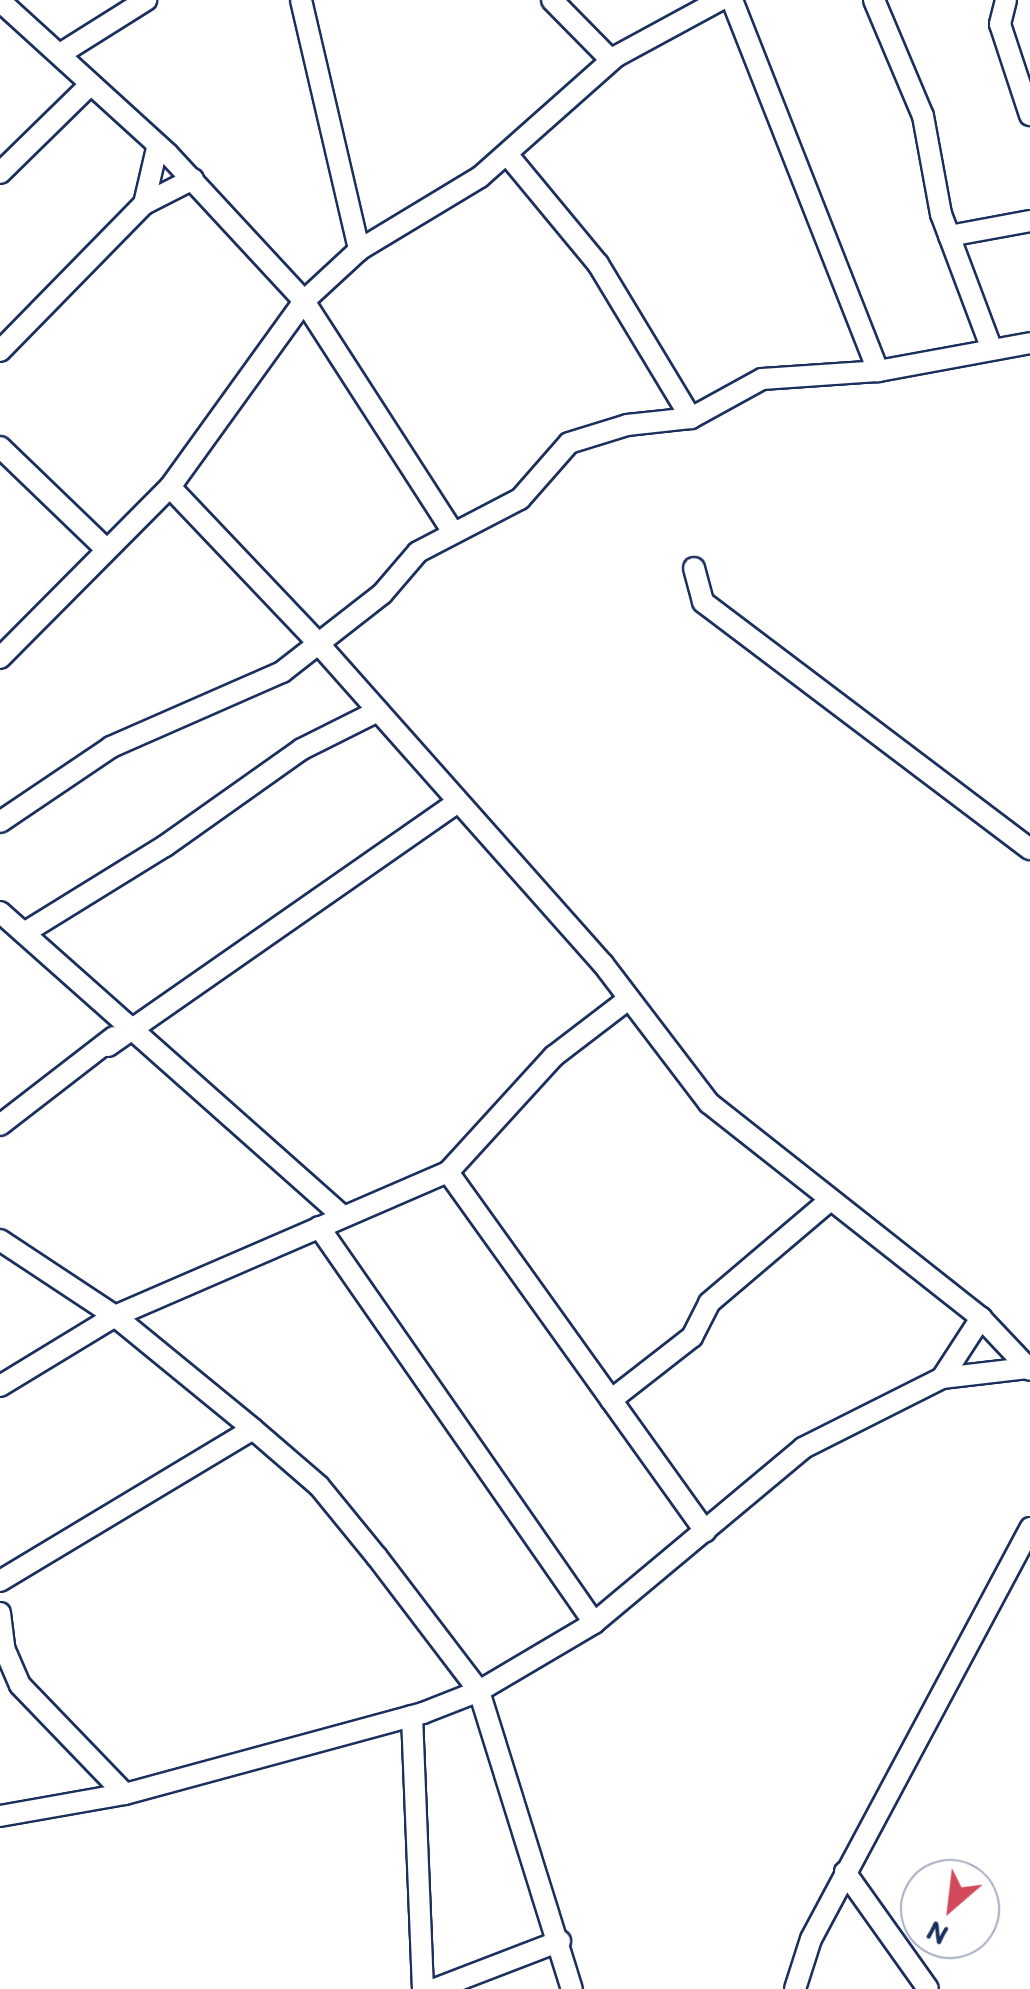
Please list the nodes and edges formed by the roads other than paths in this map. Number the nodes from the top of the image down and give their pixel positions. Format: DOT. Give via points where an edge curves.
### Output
graph roads {
  1 [pos="146,0"];
  2 [pos="300,0"];
  3 [pos="552,0"];
  4 [pos="720,0"];
  5 [pos="732,0"];
  6 [pos="874,0"];
  7 [pos="1006,0"];
  8 [pos="0,1"];
  9 [pos="60,54"];
  10 [pos="612,60"];
  11 [pos="91,84"];
  12 [pos="1030,115"];
  13 [pos="157,148"];
  14 [pos="507,154"];
  15 [pos="0,173"];
  16 [pos="192,179"];
  17 [pos="144,204"];
  18 [pos="1030,221"];
  19 [pos="949,236"];
  20 [pos="359,250"];
  21 [pos="304,302"];
  22 [pos="1030,343"];
  23 [pos="990,347"];
  24 [pos="0,350"];
  25 [pos="878,372"];
  26 [pos="690,418"];
  27 [pos="0,446"];
  28 [pos="170,487"];
  29 [pos="452,531"];
  30 [pos="104,548"];
  31 [pos="694,568"];
  32 [pos="318,642"];
  33 [pos="0,658"];
  34 [pos="378,711"];
  35 [pos="458,802"];
  36 [pos="0,822"];
  37 [pos="1030,849"];
  38 [pos="0,912"];
  39 [pos="24,932"];
  40 [pos="626,1001"];
  41 [pos="131,1023"];
  42 [pos="0,1125"];
  43 [pos="448,1172"];
  44 [pos="828,1201"];
  45 [pos="343,1216"];
  46 [pos="318,1227"];
  47 [pos="0,1240"];
  48 [pos="115,1316"];
  49 [pos="981,1318"];
  50 [pos="1029,1369"];
  51 [pos="942,1378"];
  52 [pos="0,1386"];
  53 [pos="612,1400"];
  54 [pos="253,1429"];
  55 [pos="1030,1528"];
  56 [pos="705,1530"];
  57 [pos="0,1581"];
  58 [pos="0,1613"];
  59 [pos="594,1623"];
  60 [pos="478,1691"];
  61 [pos="412,1716"];
  62 [pos="125,1794"];
  63 [pos="0,1816"];
  64 [pos="845,1872"];
  65 [pos="560,1941"];
  66 [pos="423,1989"];
  67 [pos="436,1989"];
  68 [pos="572,1989"];
  69 [pos="795,1989"];
  70 [pos="928,1989"];
  1 -- 9 [label="street"];
  2 -- 20 [label="street"];
  3 -- 10 [label="street"];
  4 -- 10 [label="street"];
  5 -- 25 [label="street"];
  6 -- 19 [label="street" via="923,116"];
  7 -- 12 [label="street" via="1000,24"];
  8 -- 9 [label="street"];
  9 -- 11 [label="street"];
  10 -- 14 [label="street"];
  11 -- 13 [label="street"];
  11 -- 15 [label="street"];
  13 -- 16 [label="street"];
  13 -- 17 [label="street"];
  14 -- 20 [label="street"];
  14 -- 26 [label="street" via="598,264"];
  16 -- 17 [label="street"];
  16 -- 21 [label="street"];
  17 -- 24 [label="street"];
  18 -- 19 [label="street"];
  19 -- 23 [label="street"];
  20 -- 21 [label="street"];
  21 -- 28 [label="street"];
  21 -- 29 [label="street"];
  22 -- 23 [label="street"];
  23 -- 25 [label="street"];
  25 -- 26 [label="street" via="762,379"];
  26 -- 29 [label="street" via="627,424 569,443 520,499"];
  27 -- 30 [label="street"];
  28 -- 30 [label="street"];
  28 -- 32 [label="street"];
  29 -- 32 [label="street" via="418,552 382,594"];
  30 -- 33 [label="street"];
  31 -- 37 [label="street" via="704,602"];
  32 -- 34 [label="street"];
  32 -- 36 [label="street" via="282,672 112,748"];
  34 -- 35 [label="street"];
  34 -- 39 [label="street" via="302,749 165,846"];
  35 -- 40 [label="street" via="603,964"];
  35 -- 41 [label="street"];
  38 -- 39 [label="street"];
  39 -- 41 [label="street"];
  40 -- 43 [label="street" via="554,1056"];
  40 -- 44 [label="street" via="708,1104"];
  41 -- 42 [label="street"];
  41 -- 45 [label="street"];
  43 -- 45 [label="street"];
  43 -- 53 [label="street"];
  44 -- 49 [label="street"];
  44 -- 53 [label="street" via="709,1302 692,1337"];
  45 -- 46 [label="street"];
  46 -- 48 [label="street"];
  46 -- 59 [label="street"];
  47 -- 48 [label="street"];
  48 -- 52 [label="street"];
  48 -- 54 [label="street"];
  49 -- 50 [label="street"];
  49 -- 51 [label="street"];
  50 -- 51 [label="street"];
  51 -- 56 [label="street" via="803,1448"];
  53 -- 56 [label="street"];
  54 -- 57 [label="street"];
  54 -- 60 [label="street" via="319,1486"];
  55 -- 64 [label="street"];
  56 -- 59 [label="street"];
  58 -- 62 [label="street" via="4,1648 20,1684"];
  59 -- 60 [label="street"];
  60 -- 61 [label="street"];
  60 -- 65 [label="street"];
  61 -- 62 [label="street"];
  61 -- 66 [label="street"];
  62 -- 63 [label="street"];
  64 -- 69 [label="street"];
  64 -- 70 [label="street"];
  65 -- 67 [label="street"];
  65 -- 68 [label="street"];
}
